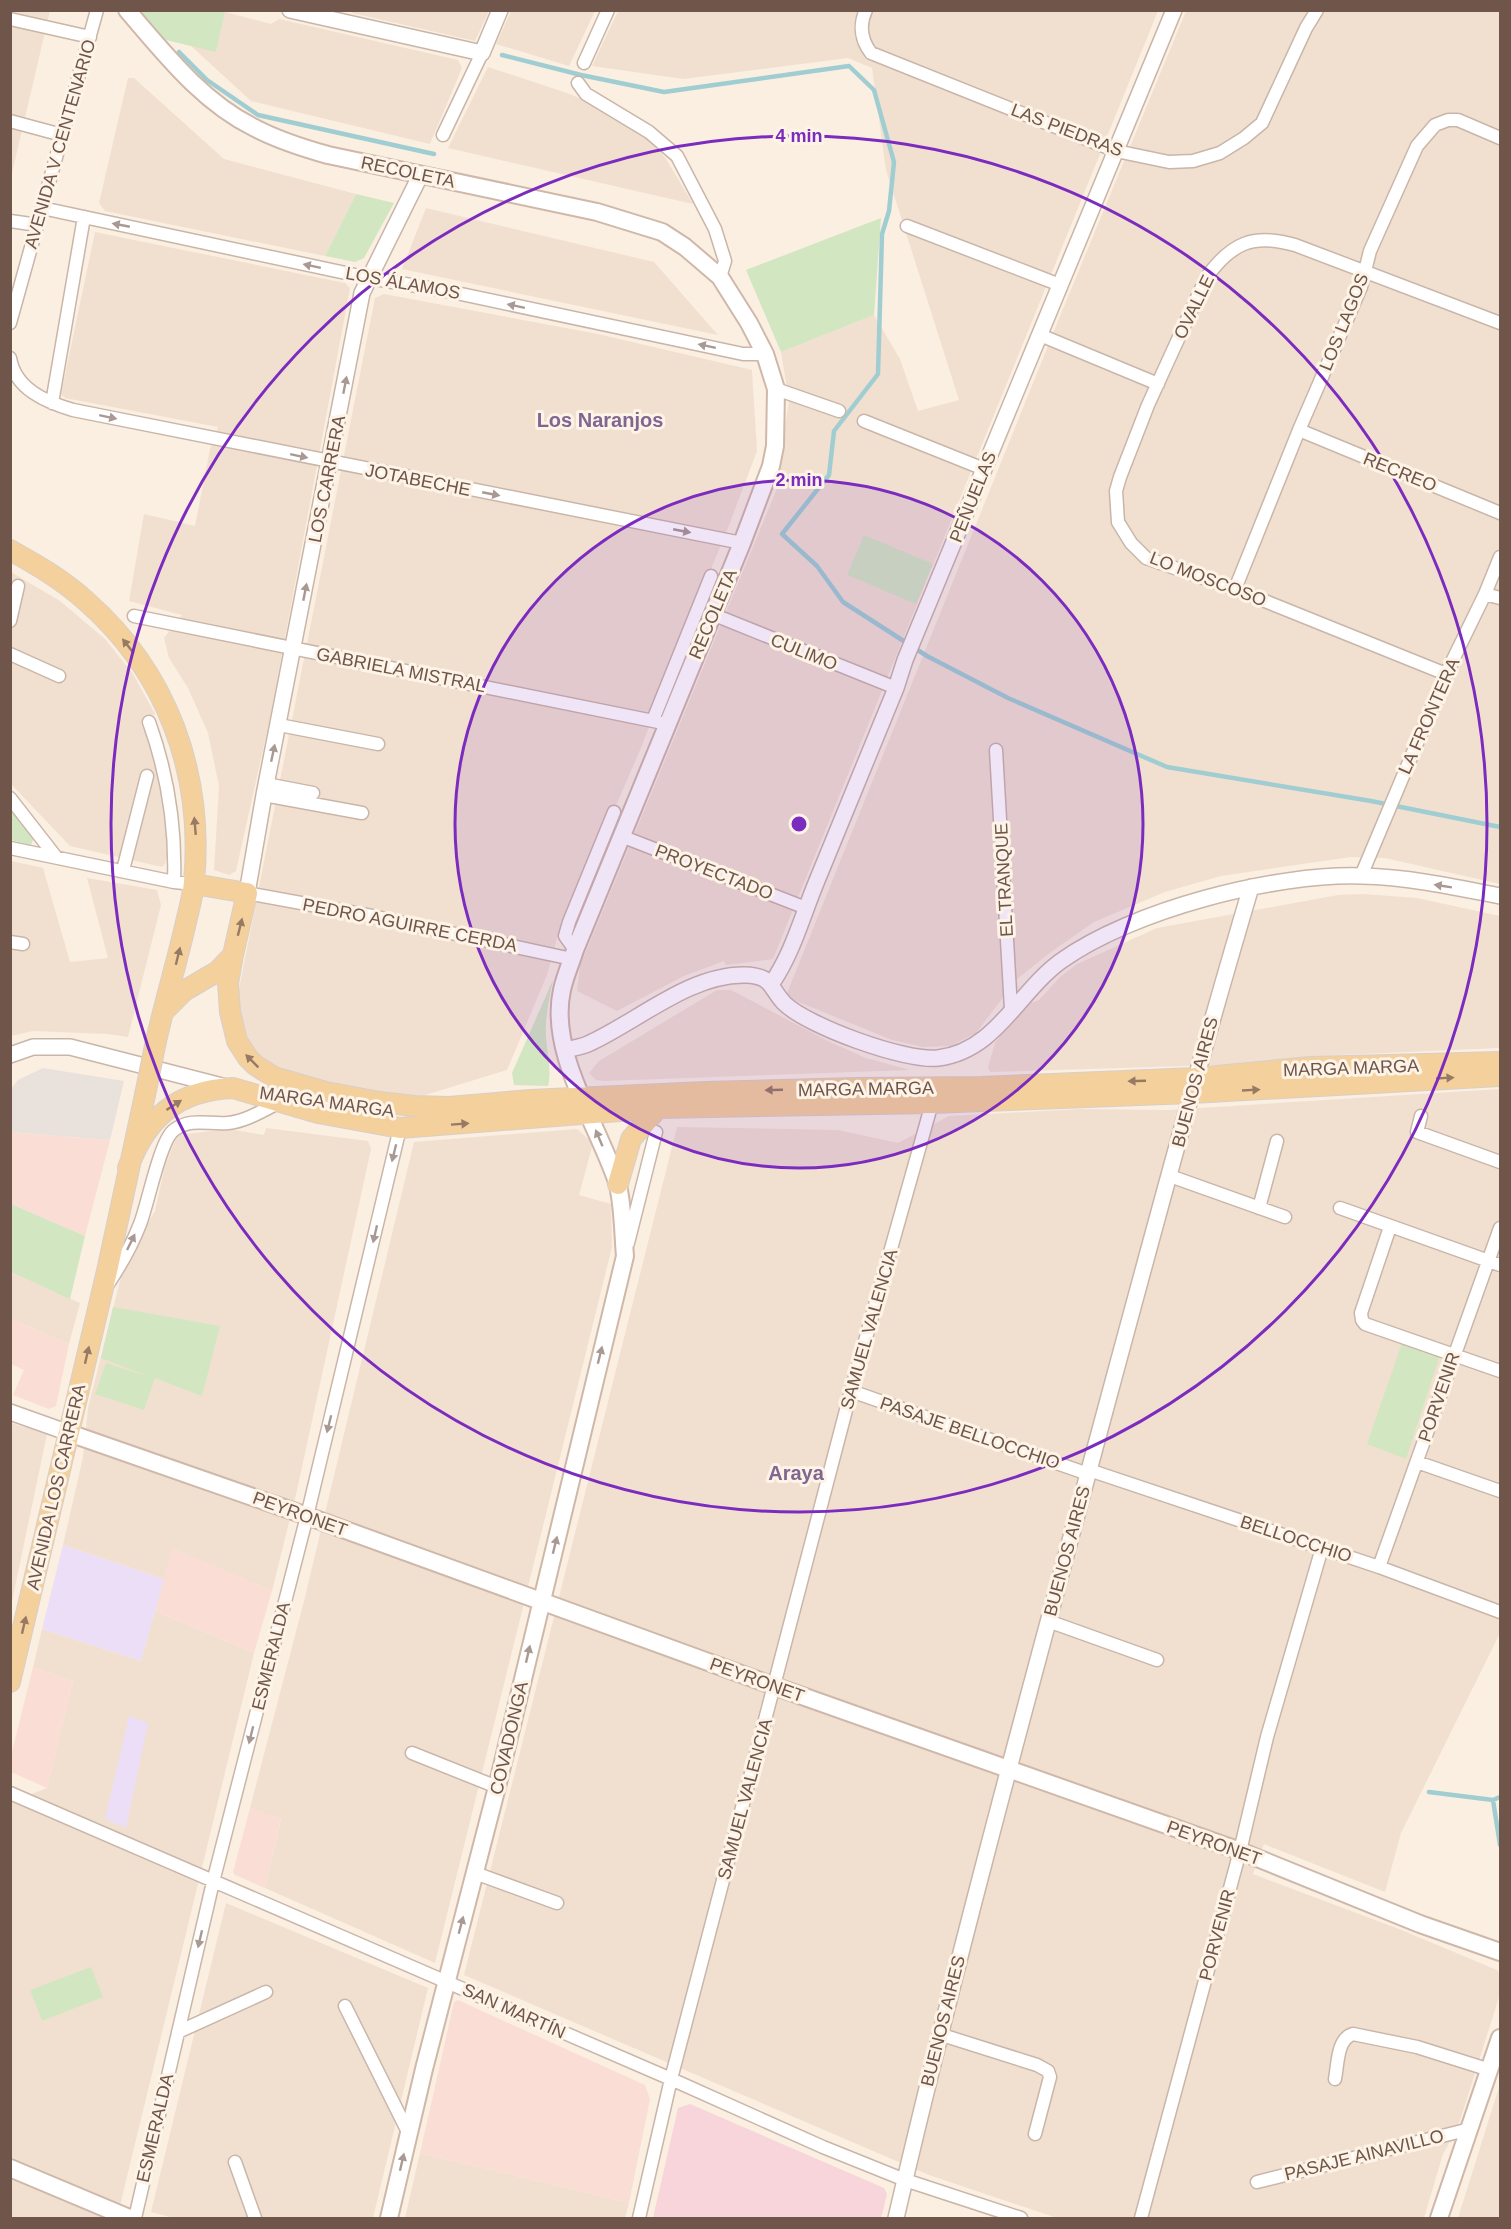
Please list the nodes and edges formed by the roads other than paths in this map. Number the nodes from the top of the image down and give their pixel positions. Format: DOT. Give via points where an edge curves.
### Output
graph roads {
  1 [pos="97,10"];
  2 [pos="127,10"];
  3 [pos="291,10"];
  4 [pos="500,10"];
  5 [pos="608,10"];
  6 [pos="866,10"];
  7 [pos="1174,10"];
  8 [pos="1317,10"];
  9 [pos="10,19"];
  10 [pos="90,37"];
  11 [pos="482,53"];
  12 [pos="584,63"];
  13 [pos="578,83"];
  14 [pos="10,121"];
  15 [pos="62,135"];
  16 [pos="443,135"];
  17 [pos="1500,138"];
  18 [pos="1116,151"];
  19 [pos="421,174"];
  20 [pos="42,208"];
  21 [pos="84,217"];
  22 [pos="10,221"];
  23 [pos="38,225"];
  24 [pos="907,225"];
  25 [pos="1365,270"];
  26 [pos="720,277"];
  27 [pos="369,278"];
  28 [pos="1060,285"];
  29 [pos="11,315"];
  30 [pos="1500,323"];
  31 [pos="1040,335"];
  32 [pos="765,354"];
  33 [pos="10,358"];
  34 [pos="1158,384"];
  35 [pos="776,389"];
  36 [pos="51,403"];
  37 [pos="839,411"];
  38 [pos="864,421"];
  39 [pos="1299,430"];
  40 [pos="330,463"];
  41 [pos="984,469"];
  42 [pos="1500,513"];
  43 [pos="742,543"];
  44 [pos="10,550"];
  45 [pos="1500,557"];
  46 [pos="711,576"];
  47 [pos="18,586"];
  48 [pos="1235,589"];
  49 [pos="1485,594"];
  50 [pos="1500,598"];
  51 [pos="712,614"];
  52 [pos="134,616"];
  53 [pos="10,621"];
  54 [pos="294,649"];
  55 [pos="10,654"];
  56 [pos="1446,674"];
  57 [pos="59,676"];
  58 [pos="896,688"];
  59 [pos="149,722"];
  60 [pos="660,722"];
  61 [pos="279,725"];
  62 [pos="378,744"];
  63 [pos="996,750"];
  64 [pos="147,776"];
  65 [pos="265,789"];
  66 [pos="313,793"];
  67 [pos="10,798"];
  68 [pos="614,812"];
  69 [pos="362,813"];
  70 [pos="621,836"];
  71 [pos="10,848"];
  72 [pos="56,857"];
  73 [pos="123,870"];
  74 [pos="1361,876"];
  75 [pos="174,882"];
  76 [pos="194,884"];
  77 [pos="1251,887"];
  78 [pos="247,893"];
  79 [pos="1500,896"];
  80 [pos="806,908"];
  81 [pos="233,955"];
  82 [pos="574,955"];
  83 [pos="771,983"];
  84 [pos="1011,1009"];
  85 [pos="163,1013"];
  86 [pos="565,1050"];
  87 [pos="10,1055"];
  88 [pos="1500,1062"];
  89 [pos="1500,1076"];
  90 [pos="1194,1086"];
  91 [pos="233,1088"];
  92 [pos="278,1103"];
  93 [pos="932,1103"];
  94 [pos="585,1106"];
  95 [pos="658,1108"];
  96 [pos="440,1109"];
  97 [pos="1421,1116"];
  98 [pos="400,1128"];
  99 [pos="656,1132"];
  100 [pos="1277,1141"];
  101 [pos="163,1148"];
  102 [pos="1500,1162"];
  103 [pos="128,1168"];
  104 [pos="1170,1176"];
  105 [pos="618,1184"];
  106 [pos="1259,1208"];
  107 [pos="1340,1208"];
  108 [pos="1285,1217"];
  109 [pos="1390,1227"];
  110 [pos="1500,1228"];
  111 [pos="624,1256"];
  112 [pos="1494,1263"];
  113 [pos="102,1293"];
  114 [pos="1454,1354"];
  115 [pos="1500,1371"];
  116 [pos="851,1391"];
  117 [pos="10,1412"];
  118 [pos="69,1432"];
  119 [pos="1417,1462"];
  120 [pos="1089,1472"];
  121 [pos="1500,1491"];
  122 [pos="307,1516"];
  123 [pos="1322,1548"];
  124 [pos="1379,1567"];
  125 [pos="541,1602"];
  126 [pos="1500,1612"];
  127 [pos="1048,1622"];
  128 [pos="1157,1660"];
  129 [pos="10,1682"];
  130 [pos="775,1686"];
  131 [pos="412,1753"];
  132 [pos="1008,1769"];
  133 [pos="497,1787"];
  134 [pos="10,1793"];
  135 [pos="1240,1851"];
  136 [pos="475,1873"];
  137 [pos="213,1882"];
  138 [pos="557,1903"];
  139 [pos="1500,1952"];
  140 [pos="447,1982"];
  141 [pos="266,1992"];
  142 [pos="345,2006"];
  143 [pos="178,2032"];
  144 [pos="939,2034"];
  145 [pos="1500,2038"];
  146 [pos="1490,2070"];
  147 [pos="671,2079"];
  148 [pos="1335,2079"];
  149 [pos="1470,2129"];
  150 [pos="409,2134"];
  151 [pos="1035,2134"];
  152 [pos="235,2162"];
  153 [pos="10,2168"];
  154 [pos="905,2180"];
  155 [pos="1257,2182"];
  156 [pos="988,2213"];
  157 [pos="129,2218"];
  158 [pos="135,2218"];
  159 [pos="255,2218"];
  160 [pos="389,2218"];
  161 [pos="639,2218"];
  162 [pos="896,2218"];
  163 [pos="1021,2218"];
  164 [pos="1141,2218"];
  165 [pos="1438,2218"];
  1 -- 10 [label="street, AVENIDA V CENTENARIO"];
  2 -- 19 [label="main road, RECOLETA" via="192,83 224,110 254,128 318,152"];
  3 -- 11 [label="street"];
  4 -- 11 [label="street"];
  5 -- 12 [label="street"];
  6 -- 18 [label="street, LAS PIEDRAS" via="862,38 872,53"];
  7 -- 18 [label="street, PEÑUELAS"];
  8 -- 18 [label="street, LAS PIEDRAS" via="1262,123 1244,138 1220,153 1192,161 1169,162"];
  9 -- 10 [label="street"];
  10 -- 15 [label="street, AVENIDA V CENTENARIO"];
  11 -- 16 [label="street"];
  13 -- 26 [label="street" via="586,94 649,132 677,156 715,229 725,261"];
  14 -- 15 [label="street"];
  15 -- 20 [label="street, AVENIDA V CENTENARIO"];
  17 -- 25 [label="street, LOS LAGOS" via="1458,120 1435,125 1417,146"];
  18 -- 28 [label="street, PEÑUELAS"];
  19 -- 26 [label="main road, RECOLETA" via="597,212 662,232"];
  19 -- 27 [label="street, LOS CARRERA"];
  20 -- 21 [label="street, LOS ÁLAMOS"];
  20 -- 23 [label="street, AVENIDA V CENTENARIO"];
  27 -- 21 [label="street, LOS ÁLAMOS, one-way"];
  21 -- 36 [label="street"];
  22 -- 23 [label="street"];
  23 -- 29 [label="street, AVENIDA V CENTENARIO"];
  24 -- 28 [label="street"];
  25 -- 30 [label="street, OVALLE"];
  25 -- 34 [label="street, OVALLE" via="1281,241 1263,239 1237,246 1206,278"];
  25 -- 39 [label="street, LOS LAGOS"];
  26 -- 32 [label="main road, RECOLETA"];
  32 -- 27 [label="street, LOS ÁLAMOS, one-way" via="743,354"];
  40 -- 27 [label="street, LOS CARRERA, one-way" via="362,293"];
  28 -- 31 [label="street, PEÑUELAS"];
  31 -- 34 [label="street"];
  31 -- 41 [label="street, PEÑUELAS"];
  32 -- 35 [label="main road, RECOLETA"];
  33 -- 36 [label="street, JOTABECHE" via="21,383"];
  34 -- 48 [label="street, LO MOSCOSO" via="1120,477 1116,491 1118,522 1146,558"];
  35 -- 37 [label="street"];
  35 -- 43 [label="main road, RECOLETA" via="771,466"];
  36 -- 40 [label="street, JOTABECHE, one-way"];
  38 -- 41 [label="street"];
  39 -- 42 [label="street, RECREO"];
  39 -- 48 [label="street, LOS LAGOS"];
  40 -- 43 [label="street, JOTABECHE, one-way"];
  54 -- 40 [label="street, LOS CARRERA, one-way"];
  41 -- 58 [label="street, PEÑUELAS"];
  43 -- 51 [label="main road, RECOLETA"];
  76 -- 44 [label="main road, AVENIDA LOS CARRERA, one-way" via="192,792 170,712 138,658 86,601 53,575"];
  45 -- 49 [label="street, LA FRONTERA"];
  46 -- 60 [label="street, RECOLETA"];
  47 -- 53 [label="street"];
  48 -- 56 [label="street, LO MOSCOSO"];
  49 -- 50 [label="street"];
  49 -- 56 [label="street, LA FRONTERA"];
  51 -- 58 [label="street, CULIMO"];
  51 -- 60 [label="main road, RECOLETA"];
  52 -- 54 [label="street, GABRIELA MISTRAL"];
  54 -- 60 [label="street, GABRIELA MISTRAL"];
  54 -- 61 [label="street, LOS CARRERA"];
  55 -- 57 [label="street"];
  56 -- 74 [label="street, LA FRONTERA"];
  58 -- 80 [label="street, PEÑUELAS"];
  59 -- 75 [label="street" via="168,788"];
  60 -- 70 [label="main road, RECOLETA"];
  61 -- 62 [label="street"];
  65 -- 61 [label="street, LOS CARRERA, one-way"];
  63 -- 84 [label="street, EL TRANQUE"];
  64 -- 73 [label="street"];
  65 -- 66 [label="street"];
  65 -- 69 [label="street"];
  65 -- 78 [label="street, LOS CARRERA"];
  67 -- 72 [label="street"];
  68 -- 82 [label="street" via="568,922 565,936"];
  70 -- 80 [label="street, PROYECTADO"];
  70 -- 82 [label="main road, RECOLETA"];
  71 -- 72 [label="street"];
  72 -- 73 [label="street"];
  73 -- 75 [label="street"];
  74 -- 77 [label="street"];
  79 -- 74 [label="street, one-way"];
  75 -- 76 [label="street"];
  76 -- 78 [label="main road"];
  85 -- 76 [label="main road, AVENIDA LOS CARRERA, one-way"];
  77 -- 84 [label="street" via="1158,913 1089,943 1059,962"];
  77 -- 90 [label="street, BUENOS AIRES"];
  81 -- 78 [label="main road, one-way"];
  78 -- 82 [label="street, PEDRO AGUIRRE CERDA"];
  80 -- 83 [label="street, PEÑUELAS" via="786,962"];
  81 -- 85 [label="main road" via="218,971 184,991"];
  96 -- 81 [label="main road, one-way" via="352,1098 264,1072 248,1058 233,1027 228,983"];
  82 -- 86 [label="main road, RECOLETA" via="562,991"];
  83 -- 84 [label="street" via="784,1003 825,1029 902,1055 936,1059 978,1044"];
  83 -- 86 [label="street" via="745,975 696,984 588,1044"];
  85 -- 103 [label="main road, AVENIDA LOS CARRERA, bridge"];
  86 -- 94 [label="main road, RECOLETA"];
  87 -- 91 [label="street, MARGA MARGA" via="33,1047 70,1047"];
  88 -- 90 [label="main road, MARGA MARGA" via="1311,1067"];
  90 -- 89 [label="main road, MARGA MARGA, one-way"];
  90 -- 93 [label="main road, MARGA MARGA"];
  90 -- 94 [label="main road, MARGA MARGA, one-way" via="834,1088"];
  90 -- 104 [label="street, BUENOS AIRES"];
  91 -- 92 [label="main road, MARGA MARGA"];
  91 -- 96 [label="street, MARGA MARGA" via="395,1113"];
  103 -- 91 [label="main road, one-way" via="141,1137 170,1107 206,1091"];
  92 -- 98 [label="main road, MARGA MARGA"];
  92 -- 101 [label="street, MARGA MARGA" via="226,1124 196,1121 183,1125 169,1134"];
  93 -- 95 [label="main road, MARGA MARGA"];
  93 -- 116 [label="street, SAMUEL VALENCIA"];
  94 -- 95 [label="main road, MARGA MARGA"];
  94 -- 96 [label="main road, MARGA MARGA" via="530,1100"];
  98 -- 94 [label="main road, MARGA MARGA, one-way"];
  105 -- 94 [label="main road, COVADONGA, one-way"];
  95 -- 105 [label="main road" via="631,1139"];
  96 -- 98 [label="street"];
  97 -- 102 [label="street" via="1417,1132"];
  98 -- 122 [label="street, ESMERALDA, one-way"];
  99 -- 111 [label="street, COVADONGA"];
  100 -- 106 [label="street"];
  113 -- 101 [label="street, AVENIDA LOS CARRERA, one-way" via="140,1224"];
  103 -- 113 [label="main road, AVENIDA LOS CARRERA"];
  104 -- 106 [label="street"];
  104 -- 120 [label="street, BUENOS AIRES"];
  105 -- 111 [label="main road, COVADONGA"];
  106 -- 108 [label="street"];
  107 -- 109 [label="street"];
  109 -- 112 [label="street"];
  109 -- 114 [label="street" via="1362,1320"];
  110 -- 112 [label="street, PORVENIR"];
  125 -- 111 [label="main road, COVADONGA, one-way"];
  112 -- 114 [label="street, PORVENIR"];
  118 -- 113 [label="main road, AVENIDA LOS CARRERA, one-way"];
  114 -- 115 [label="street"];
  114 -- 119 [label="street, PORVENIR"];
  116 -- 120 [label="street, PASAJE BELLOCCHIO"];
  116 -- 130 [label="street, SAMUEL VALENCIA"];
  117 -- 118 [label="street, PEYRONET"];
  118 -- 122 [label="main road, PEYRONET"];
  129 -- 118 [label="main road, AVENIDA LOS CARRERA, one-way"];
  119 -- 121 [label="street"];
  119 -- 124 [label="street, PORVENIR"];
  120 -- 123 [label="street, BELLOCCHIO"];
  120 -- 127 [label="street, BUENOS AIRES"];
  122 -- 125 [label="main road, PEYRONET"];
  122 -- 137 [label="street, ESMERALDA, one-way"];
  123 -- 124 [label="street, BELLOCCHIO"];
  123 -- 135 [label="street, PORVENIR" via="1267,1737"];
  124 -- 126 [label="street, BELLOCCHIO"];
  125 -- 130 [label="main road, PEYRONET"];
  133 -- 125 [label="main road, COVADONGA, one-way"];
  127 -- 128 [label="street"];
  127 -- 132 [label="street, BUENOS AIRES"];
  130 -- 132 [label="main road, PEYRONET"];
  130 -- 147 [label="street, SAMUEL VALENCIA"];
  131 -- 133 [label="street"];
  132 -- 135 [label="main road, PEYRONET"];
  132 -- 144 [label="street, BUENOS AIRES"];
  133 -- 136 [label="main road, COVADONGA"];
  134 -- 137 [label="street, SAN MARTÍN"];
  135 -- 139 [label="main road, PEYRONET"];
  135 -- 164 [label="street, PORVENIR"];
  136 -- 138 [label="street"];
  140 -- 136 [label="main road, COVADONGA, one-way"];
  137 -- 140 [label="street, SAN MARTÍN"];
  137 -- 143 [label="street, ESMERALDA, one-way"];
  140 -- 147 [label="street, SAN MARTÍN"];
  140 -- 150 [label="main road, COVADONGA"];
  141 -- 143 [label="street"];
  142 -- 150 [label="street"];
  143 -- 158 [label="street, ESMERALDA"];
  144 -- 151 [label="street" via="1048,2071 1050,2077"];
  144 -- 154 [label="street, BUENOS AIRES"];
  145 -- 146 [label="main road"];
  146 -- 148 [label="street" via="1417,2047 1353,2034 1342,2043"];
  146 -- 149 [label="main road"];
  147 -- 154 [label="street, SAN MARTÍN"];
  147 -- 161 [label="street, SAMUEL VALENCIA"];
  149 -- 155 [label="street, PASAJE AINAVILLO"];
  149 -- 165 [label="main road"];
  160 -- 150 [label="main road, COVADONGA, one-way"];
  152 -- 159 [label="street"];
  153 -- 157 [label="main road"];
  154 -- 156 [label="street, SAN MARTÍN"];
  154 -- 162 [label="street, BUENOS AIRES"];
  156 -- 163 [label="street, SAN MARTÍN"];
}
